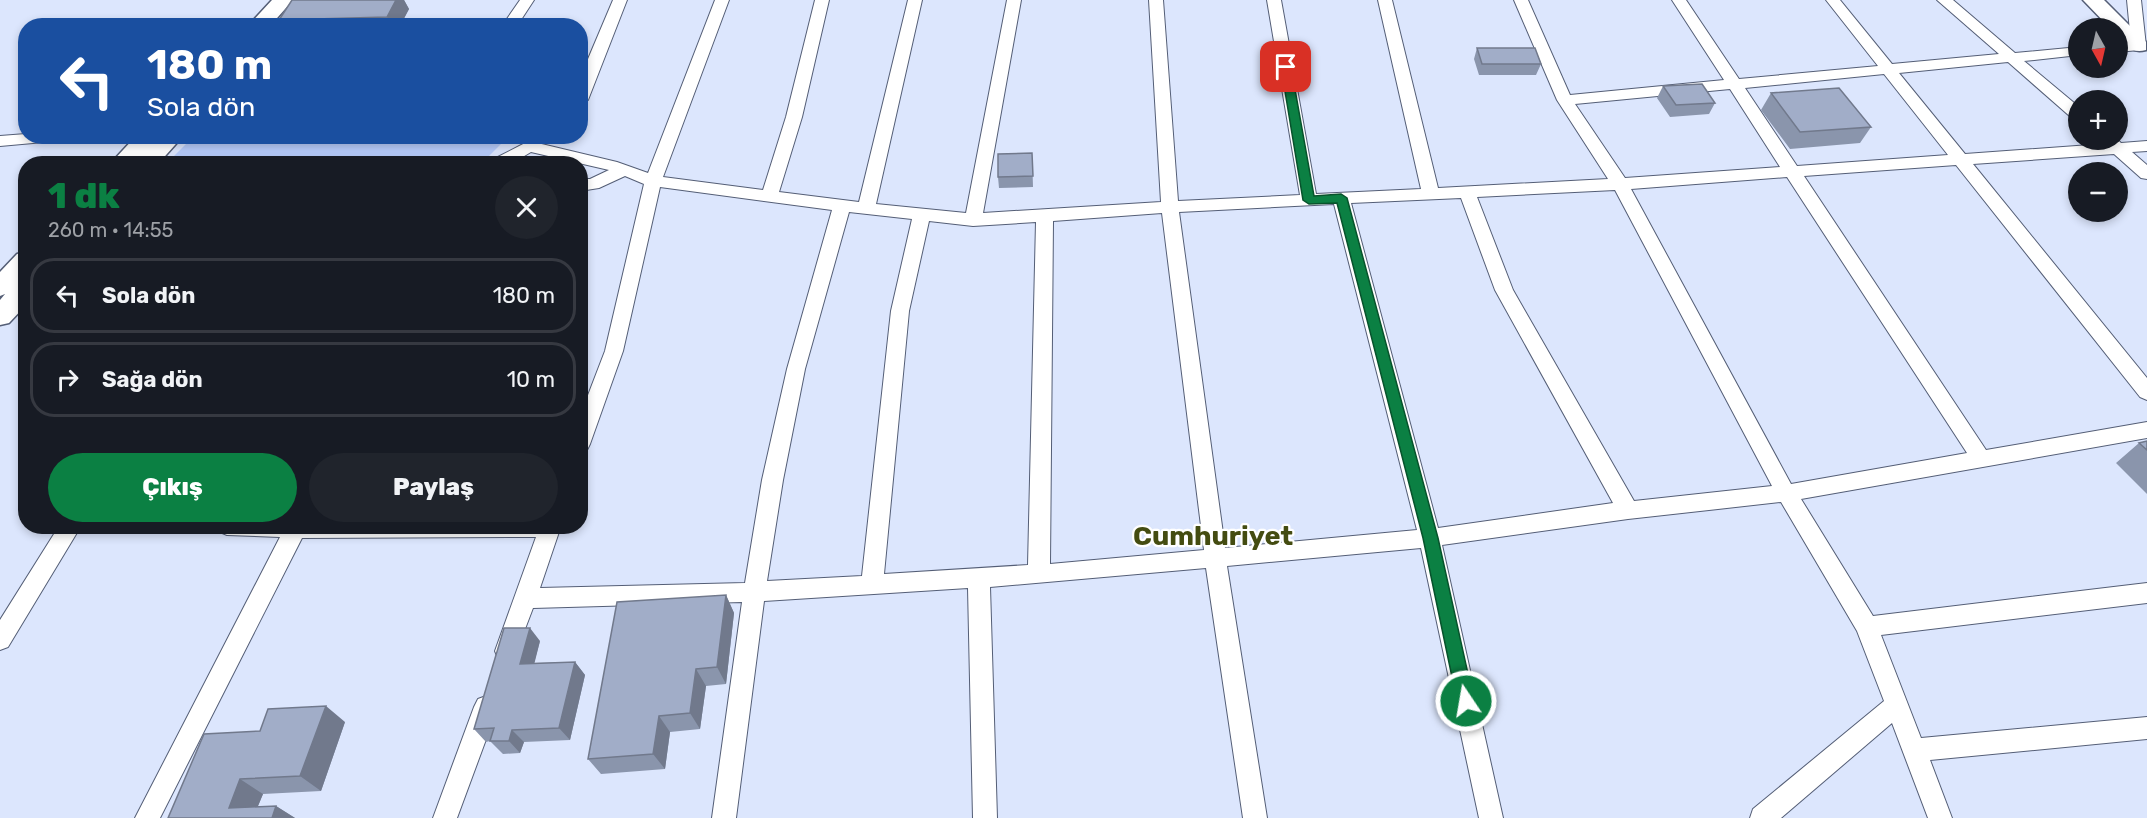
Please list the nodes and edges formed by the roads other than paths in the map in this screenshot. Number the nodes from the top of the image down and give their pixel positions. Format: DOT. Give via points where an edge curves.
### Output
graph roads {
  1 [pos="283,0"];
  2 [pos="304,0"];
  3 [pos="527,0"];
  4 [pos="620,0"];
  5 [pos="722,0"];
  6 [pos="822,0"];
  7 [pos="915,0"];
  8 [pos="1014,0"];
  9 [pos="1156,0"];
  10 [pos="1274,0"];
  11 [pos="1385,0"];
  12 [pos="1521,0"];
  13 [pos="1679,0"];
  14 [pos="1833,0"];
  15 [pos="1944,0"];
  16 [pos="2080,0"];
  17 [pos="2093,0"];
  18 [pos="2134,0"];
  19 [pos="266,18"];
  20 [pos="287,18"];
  21 [pos="515,18"];
  22 [pos="2103,18"];
  23 [pos="2128,37"];
  24 [pos="2128,48"];
  25 [pos="2143,49"];
  26 [pos="2068,52"];
  27 [pos="2013,57"];
  28 [pos="1890,68"];
  29 [pos="588,79"];
  30 [pos="1735,84"];
  31 [pos="1564,100"];
  32 [pos="2068,105"];
  33 [pos="18,139"];
  34 [pos="0,141"];
  35 [pos="141,144"];
  36 [pos="164,144"];
  37 [pos="522,144"];
  38 [pos="556,144"];
  39 [pos="2128,145"];
  40 [pos="2147,146"];
  41 [pos="2068,148"];
  42 [pos="2119,150"];
  43 [pos="129,156"];
  44 [pos="153,156"];
  45 [pos="508,156"];
  46 [pos="587,156"];
  47 [pos="588,156"];
  48 [pos="1959,159"];
  49 [pos="624,170"];
  50 [pos="1793,172"];
  51 [pos="2147,174"];
  52 [pos="653,181"];
  53 [pos="588,184"];
  54 [pos="1620,184"];
  55 [pos="1467,192"];
  56 [pos="1431,194"];
  57 [pos="770,198"];
  58 [pos="1341,198"];
  59 [pos="1309,200"];
  60 [pos="842,206"];
  61 [pos="1170,207"];
  62 [pos="866,209"];
  63 [pos="922,215"];
  64 [pos="1045,216"];
  65 [pos="973,220"];
  66 [pos="18,268"];
  67 [pos="0,287"];
  68 [pos="18,297"];
  69 [pos="0,316"];
  70 [pos="2147,393"];
  71 [pos="588,422"];
  72 [pos="2147,430"];
  73 [pos="1982,460"];
  74 [pos="1786,493"];
  75 [pos="1628,510"];
  76 [pos="66,534"];
  77 [pos="293,534"];
  78 [pos="548,534"];
  79 [pos="1431,538"];
  80 [pos="1215,557"];
  81 [pos="1039,574"];
  82 [pos="979,578"];
  83 [pos="872,585"];
  84 [pos="753,592"];
  85 [pos="2147,593"];
  86 [pos="525,598"];
  87 [pos="1867,627"];
  88 [pos="0,640"];
  89 [pos="1896,705"];
  90 [pos="2147,728"];
  91 [pos="1913,750"];
  92 [pos="147,818"];
  93 [pos="445,818"];
  94 [pos="724,818"];
  95 [pos="985,818"];
  96 [pos="1255,818"];
  97 [pos="1491,818"];
  98 [pos="1762,818"];
  99 [pos="1940,818"];
  1 -- 19 [label="street"];
  2 -- 20 [label="street"];
  3 -- 21 [label="street"];
  4 -- 29 [label="street"];
  5 -- 52 [label="street"];
  6 -- 57 [label="street"];
  7 -- 62 [label="street"];
  8 -- 65 [label="street"];
  9 -- 61 [label="street"];
  10 -- 59 [label="street"];
  11 -- 56 [label="street"];
  12 -- 31 [label="street"];
  13 -- 30 [label="street"];
  14 -- 28 [label="street"];
  15 -- 27 [label="street"];
  16 -- 22 [label="street"];
  17 -- 25 [label="street"];
  18 -- 25 [label="street"];
  23 -- 25 [label="street"];
  24 -- 25 [label="street"];
  26 -- 27 [label="street"];
  27 -- 28 [label="street"];
  27 -- 32 [label="street"];
  28 -- 30 [label="street"];
  28 -- 48 [label="street"];
  30 -- 31 [label="street"];
  30 -- 50 [label="street"];
  31 -- 54 [label="street"];
  33 -- 34 [label="street"];
  35 -- 43 [label="street"];
  36 -- 44 [label="street"];
  37 -- 45 [label="street"];
  38 -- 46 [label="street"];
  39 -- 40 [label="street"];
  41 -- 48 [label="street"];
  42 -- 51 [label="street"];
  47 -- 49 [label="street"];
  48 -- 50 [label="street"];
  48 -- 70 [label="street"];
  49 -- 52 [label="street"];
  49 -- 53 [label="street"];
  50 -- 54 [label="street"];
  50 -- 73 [label="street"];
  52 -- 57 [label="street"];
  52 -- 71 [label="street" via="614,351"];
  54 -- 55 [label="street"];
  54 -- 74 [label="street"];
  55 -- 56 [label="street"];
  55 -- 75 [label="street" via="1504,290"];
  56 -- 58 [label="street"];
  57 -- 60 [label="street"];
  58 -- 59 [label="street"];
  58 -- 79 [label="street"];
  59 -- 61 [label="street"];
  60 -- 62 [label="street"];
  60 -- 84 [label="street" via="796,368"];
  61 -- 64 [label="street"];
  61 -- 80 [label="street"];
  62 -- 63 [label="street"];
  63 -- 65 [label="street"];
  63 -- 83 [label="street" via="900,311"];
  64 -- 65 [label="street"];
  64 -- 81 [label="street"];
  66 -- 67 [label="street"];
  68 -- 69 [label="street"];
  72 -- 73 [label="street"];
  73 -- 74 [label="street"];
  74 -- 75 [label="street"];
  74 -- 87 [label="street"];
  75 -- 79 [label="street"];
  76 -- 88 [label="street"];
  77 -- 92 [label="street"];
  78 -- 86 [label="street"];
  79 -- 80 [label="street"];
  79 -- 97 [label="street"];
  80 -- 81 [label="street"];
  80 -- 96 [label="street"];
  81 -- 82 [label="street"];
  82 -- 83 [label="street"];
  82 -- 95 [label="street"];
  83 -- 84 [label="street"];
  84 -- 86 [label="street"];
  84 -- 94 [label="street"];
  85 -- 87 [label="street"];
  86 -- 93 [label="street"];
  87 -- 89 [label="street"];
  89 -- 91 [label="street"];
  89 -- 98 [label="street"];
  90 -- 91 [label="street"];
  91 -- 99 [label="street"];
}
